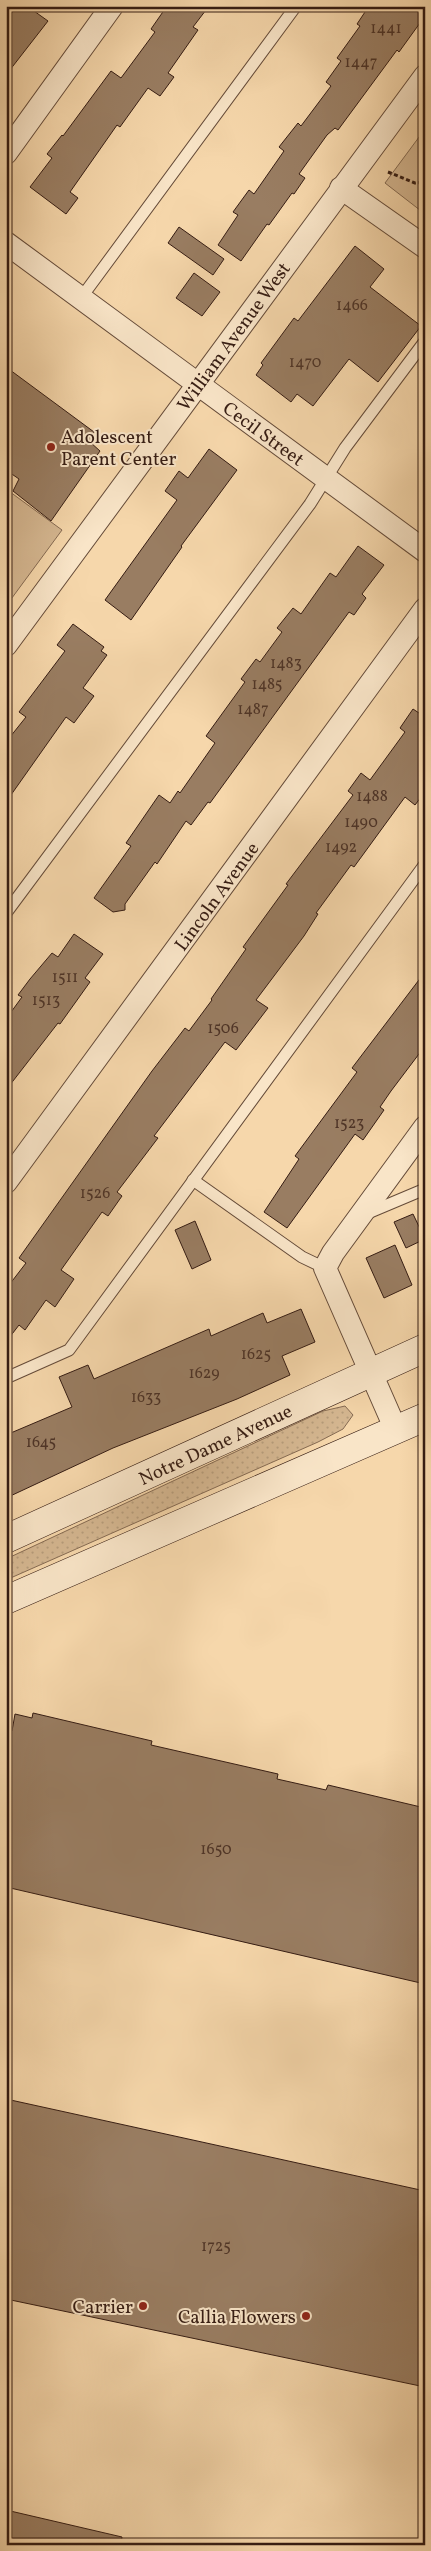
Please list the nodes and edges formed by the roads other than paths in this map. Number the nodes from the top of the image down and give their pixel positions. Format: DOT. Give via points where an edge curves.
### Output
graph roads {
  1 [pos="112,6"];
  2 [pos="296,6"];
  3 [pos="425,76"];
  4 [pos="6,153"];
  5 [pos="341,188"];
  6 [pos="6,243"];
  7 [pos="425,247"];
  8 [pos="81,298"];
  9 [pos="425,341"];
  10 [pos="197,383"];
  11 [pos="327,479"];
  12 [pos="425,551"];
  13 [pos="425,609"];
  14 [pos="6,645"];
  15 [pos="425,864"];
  16 [pos="6,913"];
  17 [pos="425,1127"];
  18 [pos="193,1180"];
  19 [pos="6,1182"];
  20 [pos="425,1189"];
  21 [pos="362,1215"];
  22 [pos="325,1268"];
  23 [pos="425,1348"];
  24 [pos="370,1373"];
  25 [pos="6,1378"];
  26 [pos="425,1417"];
  27 [pos="396,1430"];
  28 [pos="6,1539"];
  29 [pos="6,1600"];
  1 -- 4 [label="street"];
  2 -- 8 [label="lane"];
  3 -- 5 [label="street, William Avenue West"];
  5 -- 7 [label="street"];
  5 -- 10 [label="street, William Avenue West"];
  6 -- 8 [label="street, Cecil Street"];
  8 -- 10 [label="street, Cecil Street"];
  9 -- 11 [label="lane" via="345,448"];
  10 -- 11 [label="street, Cecil Street"];
  10 -- 14 [label="street, William Avenue West"];
  11 -- 12 [label="street, Cecil Street"];
  11 -- 16 [label="lane"];
  13 -- 19 [label="street, Lincoln Avenue"];
  15 -- 18 [label="lane"];
  17 -- 21 [label="street"];
  18 -- 22 [label="lane" via="302,1256"];
  18 -- 25 [label="lane" via="69,1350"];
  20 -- 21 [label="lane"];
  21 -- 22 [label="street"];
  22 -- 24 [label="street"];
  23 -- 24 [label="main road, Notre Dame Avenue"];
  24 -- 27 [label="street"];
  24 -- 28 [label="main road, Notre Dame Avenue"];
  26 -- 27 [label="main road"];
  27 -- 29 [label="main road"];
}
